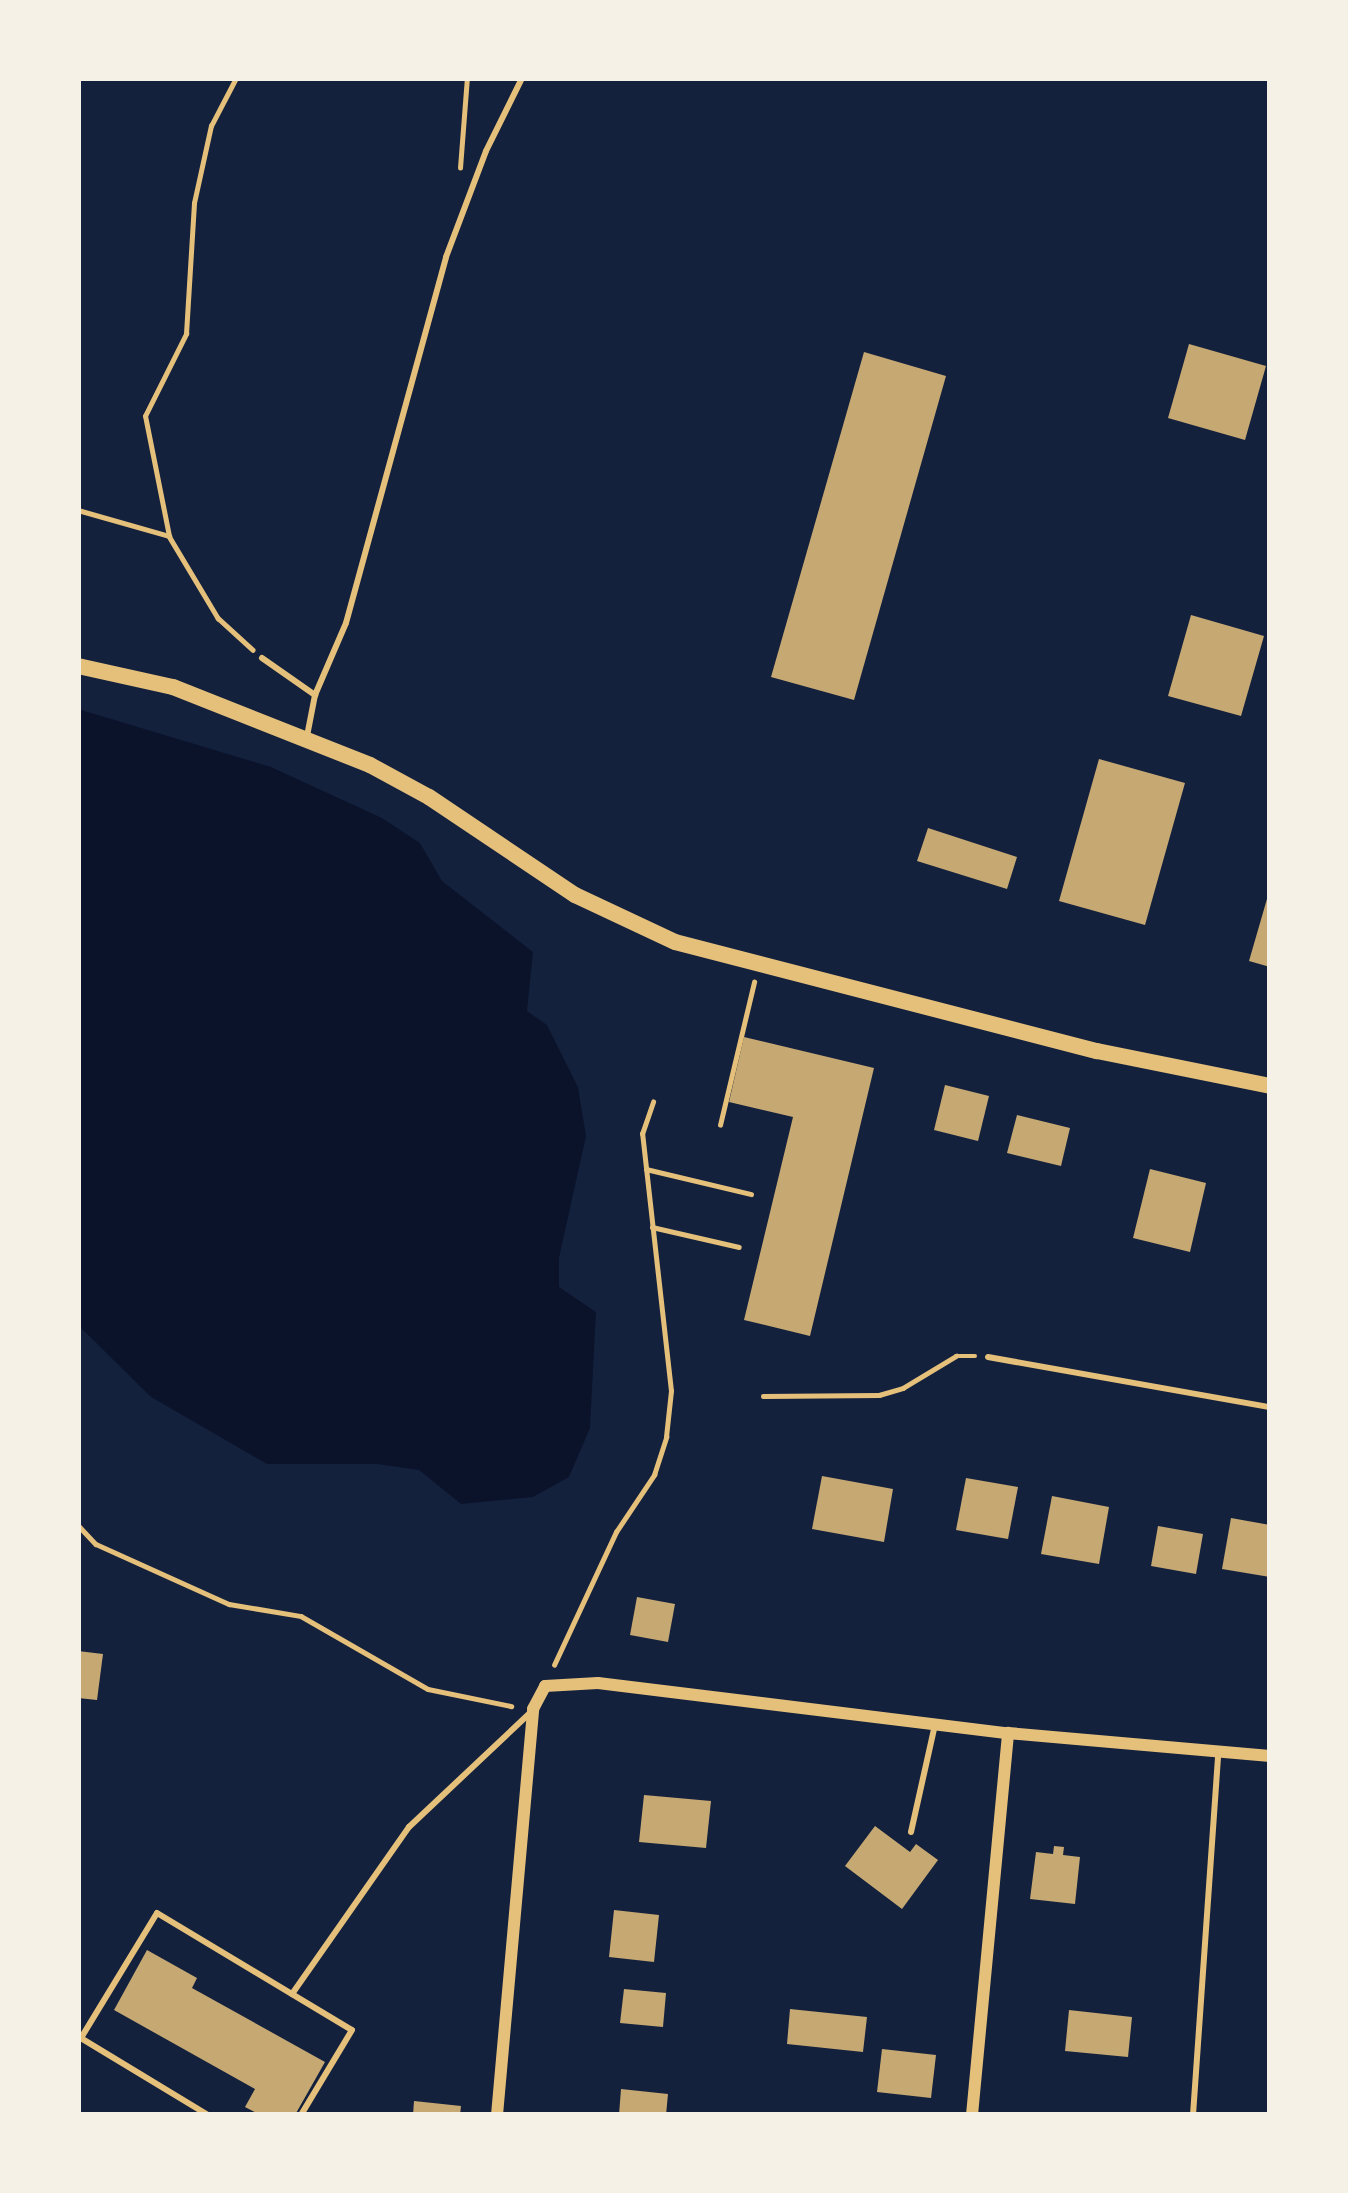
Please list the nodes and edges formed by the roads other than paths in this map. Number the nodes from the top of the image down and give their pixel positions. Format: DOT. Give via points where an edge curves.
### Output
graph roads {
  1 [pos="522,78"];
  2 [pos="262,658"];
  3 [pos="78,666"];
  4 [pos="315,695"];
  5 [pos="307,736"];
  6 [pos="1270,1086"];
  7 [pos="988,1357"];
  8 [pos="1270,1407"];
  9 [pos="533,1709"];
  10 [pos="935,1724"];
  11 [pos="1008,1733"];
  12 [pos="1218,1750"];
  13 [pos="1270,1756"];
  14 [pos="911,1832"];
  15 [pos="292,1994"];
  16 [pos="208,2115"];
  17 [pos="301,2115"];
  18 [pos="497,2115"];
  19 [pos="972,2115"];
  20 [pos="1192,2115"];
  1 -- 4 [label="lane" via="446,257 346,622"];
  2 -- 4 [label="lane"];
  3 -- 5 [label="street" via="173,687"];
  4 -- 5 [label="lane"];
  5 -- 6 [label="street" via="429,797 610,914 675,942 1097,1051"];
  7 -- 8 [label="lane"];
  9 -- 10 [label="street" via="545,1686 598,1683"];
  9 -- 15 [label="lane" via="410,1827"];
  9 -- 18 [label="street"];
  10 -- 11 [label="street"];
  10 -- 14 [label="lane"];
  11 -- 12 [label="street"];
  11 -- 19 [label="street"];
  12 -- 13 [label="street"];
  12 -- 20 [label="lane"];
  15 -- 16 [label="lane" via="157,1912 81,2038"];
  15 -- 17 [label="lane" via="352,2030"];
}
